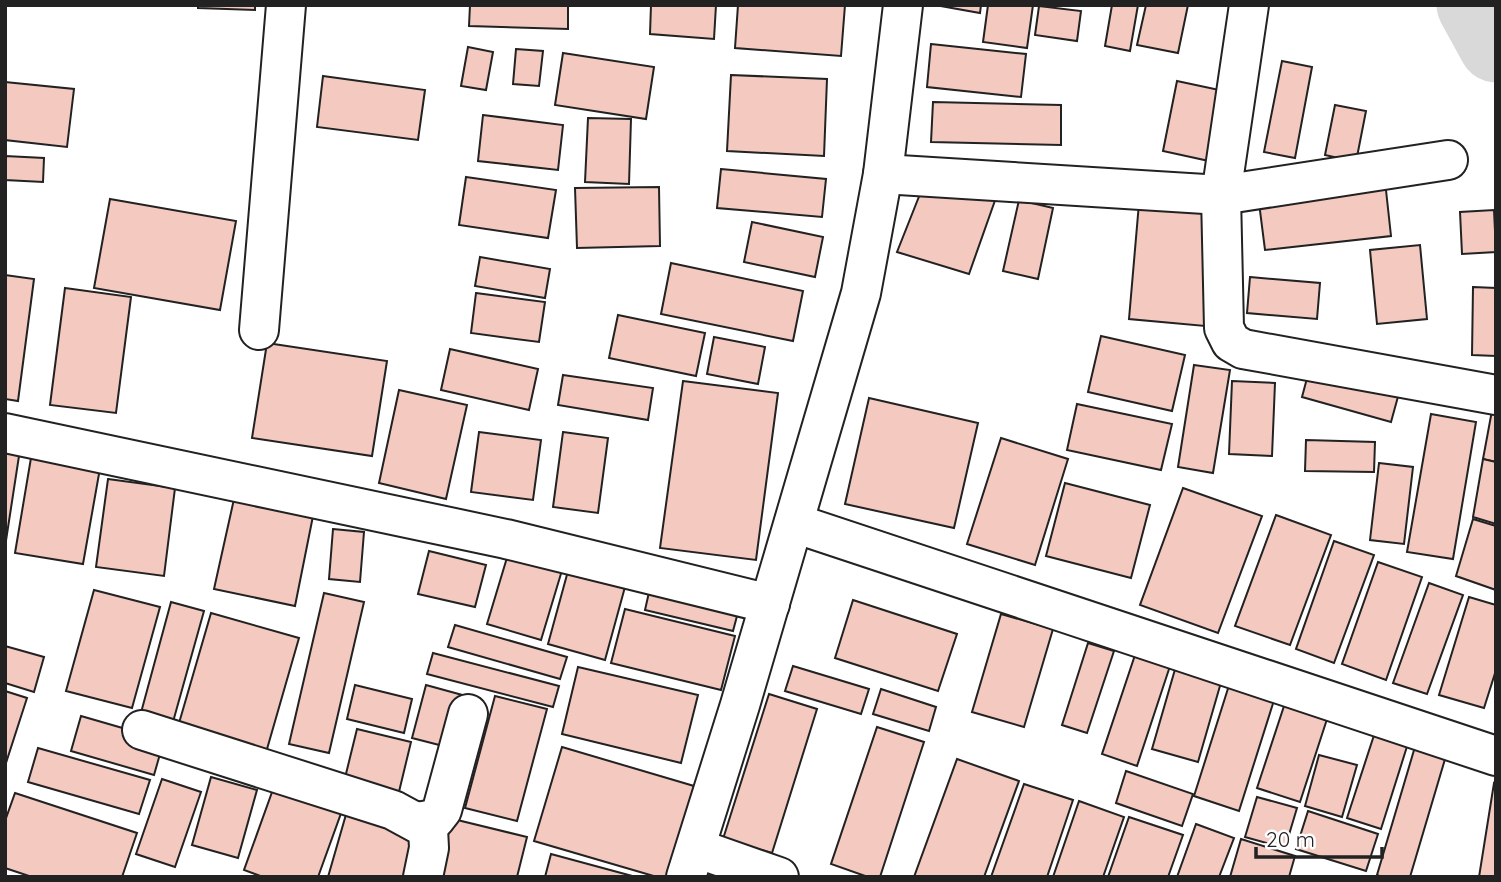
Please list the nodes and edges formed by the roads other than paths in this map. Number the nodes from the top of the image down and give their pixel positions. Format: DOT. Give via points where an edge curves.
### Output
graph roads {
  1 [pos="286,5"];
  2 [pos="903,5"];
  3 [pos="1249,5"];
  4 [pos="1448,160"];
  5 [pos="883,174"];
  6 [pos="1221,195"];
  7 [pos="259,330"];
  8 [pos="1496,396"];
  9 [pos="5,433"];
  10 [pos="794,523"];
  11 [pos="770,604"];
  12 [pos="468,714"];
  13 [pos="142,730"];
  14 [pos="1496,756"];
  15 [pos="417,822"];
  16 [pos="691,862"];
  17 [pos="423,877"];
  18 [pos="779,877"];
  1 -- 7 [label="street"];
  2 -- 5 [label="street"];
  3 -- 6 [label="street"];
  4 -- 6 [label="street"];
  5 -- 6 [label="street"];
  5 -- 10 [label="street" via="861,293"];
  6 -- 8 [label="street" via="1224,328 1231,342 1242,349"];
  9 -- 11 [label="street" via="506,539"];
  10 -- 11 [label="street"];
  10 -- 14 [label="street"];
  11 -- 16 [label="street"];
  12 -- 15 [label="street" via="442,810 435,819"];
  13 -- 15 [label="street" via="393,810"];
  15 -- 17 [label="street" via="428,830"];
  16 -- 18 [label="street"];
}
